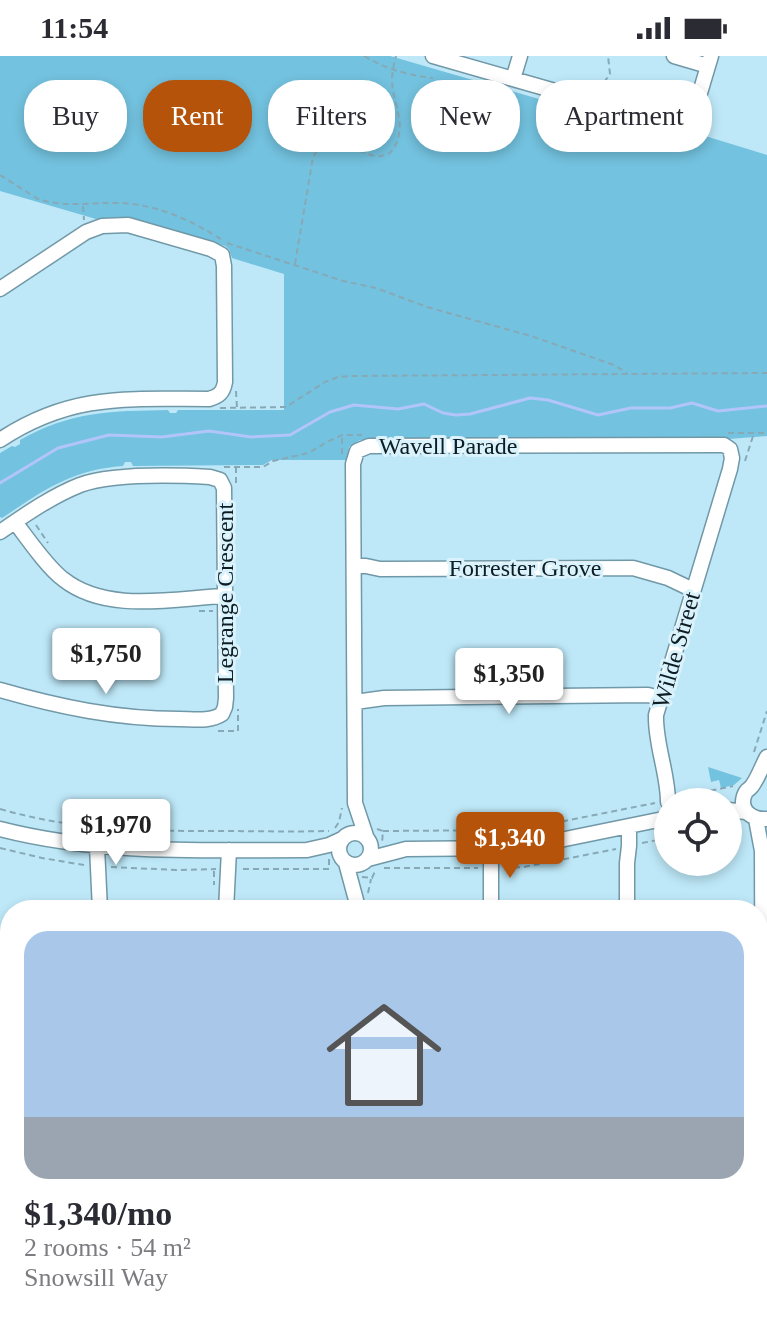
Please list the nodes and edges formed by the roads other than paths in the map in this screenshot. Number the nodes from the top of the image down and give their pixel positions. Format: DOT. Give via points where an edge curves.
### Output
graph roads {
  1 [pos="433,56"];
  2 [pos="520,56"];
  3 [pos="674,56"];
  4 [pos="709,61"];
  5 [pos="513,79"];
  6 [pos="0,289"];
  7 [pos="0,440"];
  8 [pos="717,513"];
  9 [pos="22,523"];
  10 [pos="0,532"];
  11 [pos="354,570"];
  12 [pos="694,586"];
  13 [pos="220,604"];
  14 [pos="0,690"];
  15 [pos="355,698"];
  16 [pos="659,703"];
  17 [pos="761,754"];
  18 [pos="750,787"];
  19 [pos="669,788"];
  20 [pos="355,803"];
  21 [pos="753,818"];
  22 [pos="654,821"];
  23 [pos="624,828"];
  24 [pos="0,829"];
  25 [pos="767,832"];
  26 [pos="344,838"];
  27 [pos="367,838"];
  28 [pos="101,847"];
  29 [pos="406,849"];
  30 [pos="491,849"];
  31 [pos="225,850"];
  32 [pos="307,850"];
  33 [pos="762,851"];
  34 [pos="368,860"];
  35 [pos="344,862"];
  36 [pos="100,900"];
  37 [pos="226,900"];
  38 [pos="359,900"];
  39 [pos="360,900"];
  40 [pos="491,900"];
  41 [pos="627,900"];
  42 [pos="762,900"];
  1 -- 5 [label="street"];
  2 -- 5 [label="street"];
  3 -- 4 [label="street"];
  4 -- 5 [label="street" via="691,123 674,125"];
  6 -- 7 [label="street" via="86,232 111,224 211,249 224,262 225,382 219,395 90,403 49,414"];
  8 -- 11 [label="street, Wavell Parade" via="732,458 724,445 369,446 359,449 354,459"];
  8 -- 12 [label="street, Wilde Street"];
  9 -- 10 [label="street, Legrange Crescent"];
  9 -- 13 [label="street" via="46,551 54,572 82,591 123,600"];
  9 -- 13 [label="street, Legrange Crescent" via="51,499 112,478 217,479 224,495"];
  11 -- 12 [label="street, Forrester Grove" via="628,568"];
  11 -- 15 [label="street, Wavell Parade"];
  12 -- 16 [label="street, Wilde Street"];
  13 -- 14 [label="street, Legrange Crescent" via="226,703 219,716 118,717"];
  15 -- 16 [label="street" via="648,695"];
  15 -- 20 [label="street, Wavell Parade"];
  16 -- 19 [label="street, Wilde Street" via="656,724"];
  17 -- 18 [label="street"];
  18 -- 21 [label="street" via="743,802"];
  20 -- 26 [label="street, Wavell Parade"];
  20 -- 27 [label="street, Wavell Parade"];
  21 -- 33 [label="street"];
  22 -- 23 [label="street"];
  23 -- 30 [label="street"];
  23 -- 41 [label="street"];
  24 -- 28 [label="street"];
  25 -- 33 [label="street"];
  26 -- 27 [label="street" via="355,833"];
  26 -- 32 [label="street"];
  26 -- 35 [label="street" via="339,852"];
  27 -- 29 [label="street"];
  27 -- 34 [label="street" via="372,849"];
  28 -- 31 [label="street"];
  28 -- 36 [label="street" via="96,866"];
  29 -- 30 [label="street"];
  29 -- 34 [label="street"];
  30 -- 40 [label="street"];
  31 -- 32 [label="street"];
  31 -- 37 [label="street"];
  32 -- 35 [label="street"];
  33 -- 42 [label="street"];
  34 -- 35 [label="street" via="354,866"];
  34 -- 39 [label="street"];
  35 -- 38 [label="street"];
}
